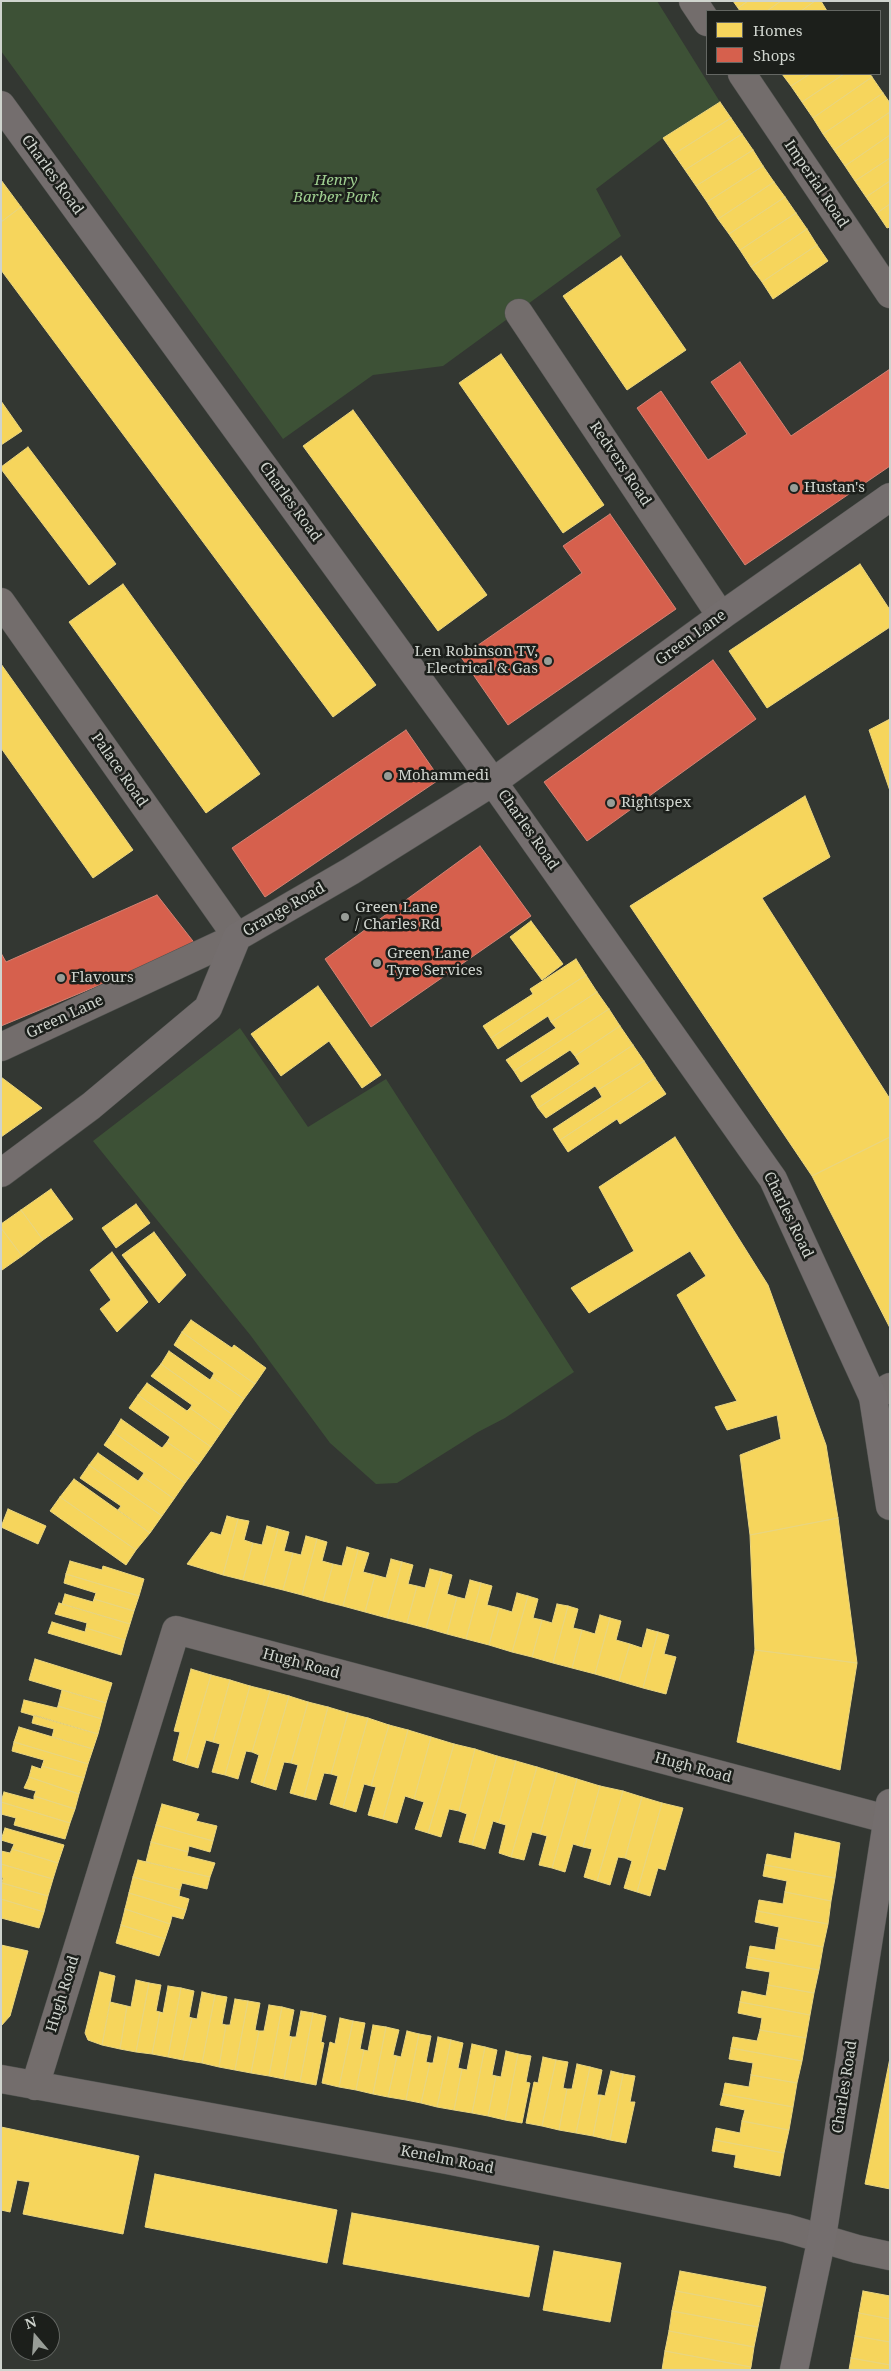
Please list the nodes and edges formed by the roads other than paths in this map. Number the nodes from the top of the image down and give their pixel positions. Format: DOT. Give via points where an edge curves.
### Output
graph roads {
  1 [pos="693,1"];
  2 [pos="706,20"];
  3 [pos="743,75"];
  4 [pos="1,105"];
  5 [pos="890,294"];
  6 [pos="519,313"];
  7 [pos="890,497"];
  8 [pos="1,602"];
  9 [pos="721,616"];
  10 [pos="494,782"];
  11 [pos="238,937"];
  12 [pos="1,1047"];
  13 [pos="1,1173"];
  14 [pos="881,1392"];
  15 [pos="890,1506"];
  16 [pos="889,1815"];
  17 [pos="1,2079"];
  18 [pos="35,2086"];
  19 [pos="822,2237"];
  20 [pos="890,2256"];
  21 [pos="794,2370"];
  1 -- 2 [label="street"];
  3 -- 5 [label="street, Imperial Road"];
  4 -- 10 [label="street, Charles Road"];
  6 -- 9 [label="street, Redvers Road"];
  7 -- 9 [label="street, Green Lane"];
  8 -- 11 [label="street, Palace Road"];
  9 -- 10 [label="street, Green Lane"];
  10 -- 11 [label="street, Grange Road" via="351,872"];
  10 -- 14 [label="street, Charles Road" via="773,1179"];
  11 -- 12 [label="street, Green Lane"];
  11 -- 13 [label="street, Grange Road" via="208,1008 91,1106"];
  14 -- 15 [label="street, Charles Road"];
  16 -- 18 [label="street, Hugh Road" via="176,1630"];
  16 -- 19 [label="street, Charles Road"];
  17 -- 18 [label="street, Kenelm Road"];
  18 -- 19 [label="street, Kenelm Road" via="447,2160"];
  19 -- 20 [label="street, Kenelm Road"];
  19 -- 21 [label="street, Charles Road"];
}
